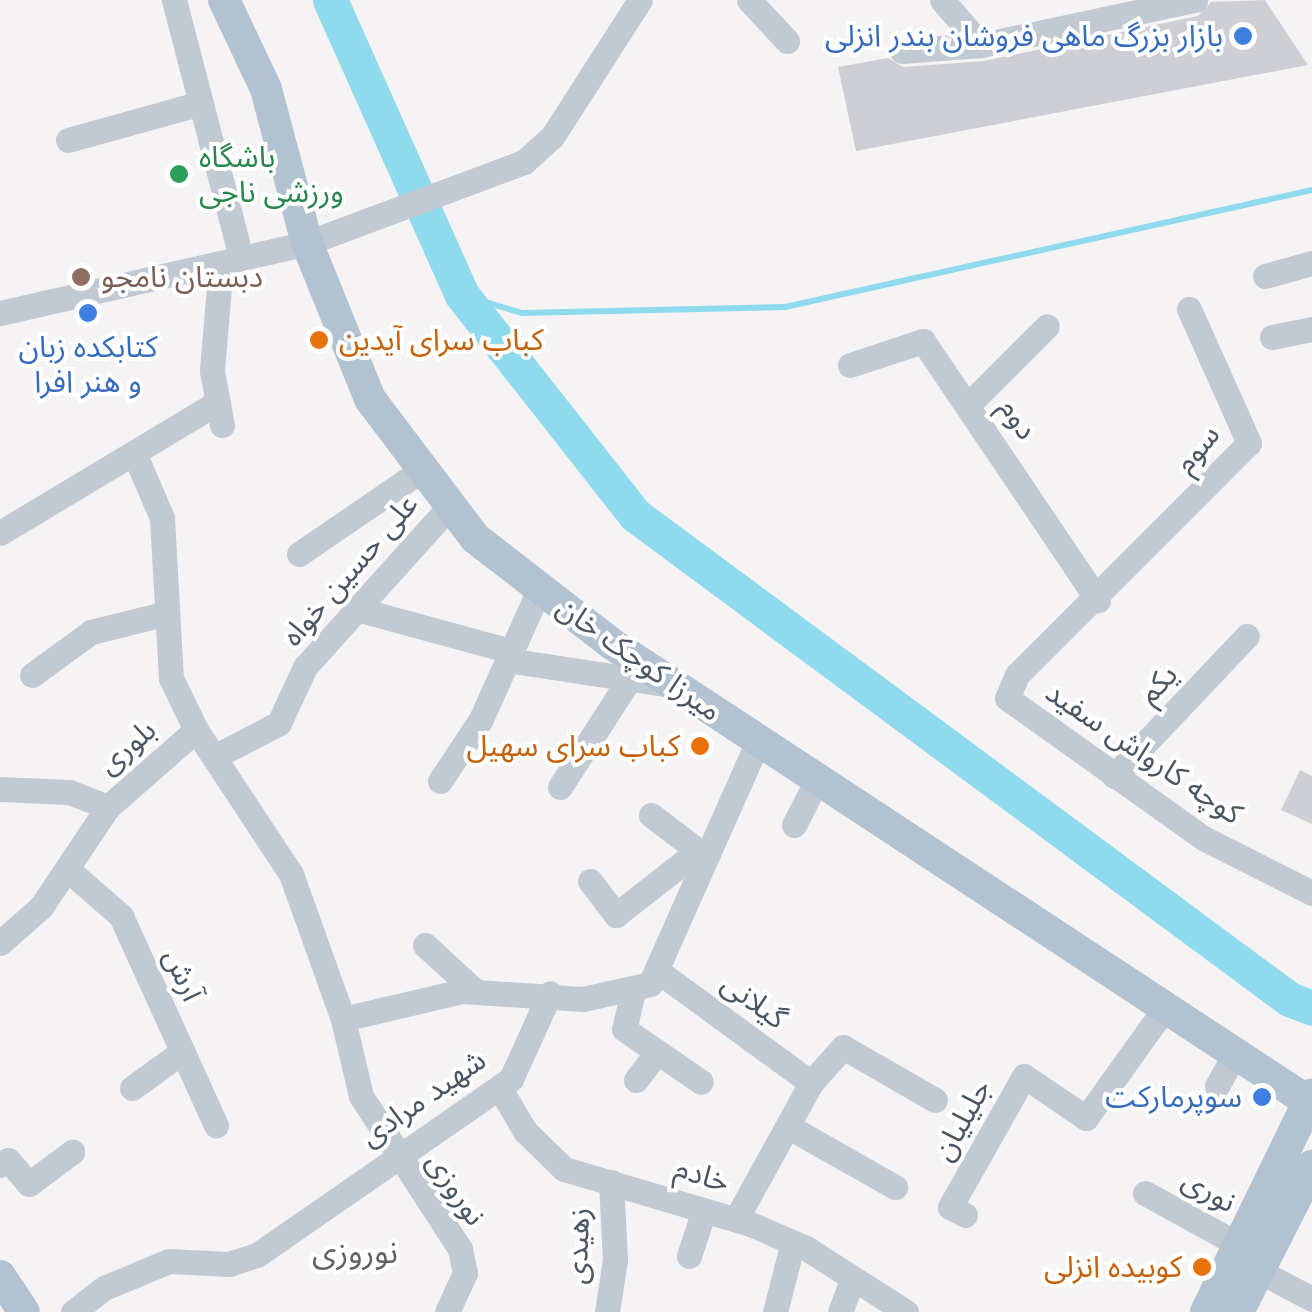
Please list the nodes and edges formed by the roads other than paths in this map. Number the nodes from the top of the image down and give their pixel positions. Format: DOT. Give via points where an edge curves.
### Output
graph roads {
  1 [pos="174,0"];
  2 [pos="224,0"];
  3 [pos="640,0"];
  4 [pos="749,0"];
  5 [pos="942,0"];
  6 [pos="1196,0"];
  7 [pos="787,40"];
  8 [pos="981,45"];
  9 [pos="902,51"];
  10 [pos="200,103"];
  11 [pos="68,140"];
  12 [pos="307,243"];
  13 [pos="230,260"];
  14 [pos="1312,263"];
  15 [pos="1265,276"];
  16 [pos="1190,309"];
  17 [pos="0,312"];
  18 [pos="1047,326"];
  19 [pos="1312,329"];
  20 [pos="1272,338"];
  21 [pos="850,365"];
  22 [pos="969,404"];
  23 [pos="135,455"];
  24 [pos="423,469"];
  25 [pos="450,506"];
  26 [pos="0,534"];
  27 [pos="299,554"];
  28 [pos="540,588"];
  29 [pos="1098,600"];
  30 [pos="360,610"];
  31 [pos="167,614"];
  32 [pos="1247,636"];
  33 [pos="509,655"];
  34 [pos="32,675"];
  35 [pos="630,678"];
  36 [pos="673,685"];
  37 [pos="196,730"];
  38 [pos="758,742"];
  39 [pos="216,756"];
  40 [pos="1114,776"];
  41 [pos="818,780"];
  42 [pos="440,781"];
  43 [pos="560,787"];
  44 [pos="0,789"];
  45 [pos="108,807"];
  46 [pos="651,815"];
  47 [pos="794,825"];
  48 [pos="702,854"];
  49 [pos="67,868"];
  50 [pos="590,881"];
  51 [pos="1312,893"];
  52 [pos="0,943"];
  53 [pos="426,945"];
  54 [pos="659,972"];
  55 [pos="474,990"];
  56 [pos="633,991"];
  57 [pos="550,993"];
  58 [pos="1164,1009"];
  59 [pos="343,1019"];
  60 [pos="182,1052"];
  61 [pos="657,1052"];
  62 [pos="1234,1055"];
  63 [pos="636,1080"];
  64 [pos="701,1082"];
  65 [pos="811,1083"];
  66 [pos="1217,1086"];
  67 [pos="499,1087"];
  68 [pos="132,1088"];
  69 [pos="935,1100"];
  70 [pos="1309,1106"];
  71 [pos="216,1126"];
  72 [pos="789,1127"];
  73 [pos="72,1152"];
  74 [pos="395,1159"];
  75 [pos="0,1165"];
  76 [pos="1312,1166"];
  77 [pos="611,1182"];
  78 [pos="895,1187"];
  79 [pos="1145,1193"];
  80 [pos="704,1210"];
  81 [pos="964,1214"];
  82 [pos="736,1219"];
  83 [pos="792,1242"];
  84 [pos="689,1256"];
  85 [pos="1250,1258"];
  86 [pos="0,1276"];
  87 [pos="853,1278"];
  88 [pos="1312,1299"];
  89 [pos="903,1311"];
  90 [pos="24,1312"];
  91 [pos="72,1312"];
  92 [pos="446,1312"];
  93 [pos="607,1312"];
  94 [pos="775,1312"];
  95 [pos="840,1312"];
  96 [pos="1206,1312"];
  97 [pos="1238,1312"];
  1 -- 10 [label="street"];
  2 -- 12 [label="main road, میرزا کوچک خان" via="266,89"];
  3 -- 12 [label="street" via="552,137 512,168"];
  4 -- 7 [label="street"];
  5 -- 8 [label="street"];
  6 -- 8 [label="street"];
  8 -- 9 [label="street"];
  10 -- 11 [label="street"];
  10 -- 13 [label="street"];
  12 -- 13 [label="street"];
  12 -- 24 [label="main road, میرزا کوچک خان" via="370,400"];
  13 -- 17 [label="street"];
  13 -- 23 [label="street" via="212,371 220,413"];
  14 -- 15 [label="street"];
  16 -- 29 [label="street, سوم" via="1249,443"];
  18 -- 22 [label="street"];
  19 -- 20 [label="street"];
  21 -- 22 [label="street, دوم" via="924,341"];
  22 -- 29 [label="street, دوم"];
  23 -- 26 [label="street"];
  23 -- 31 [label="street, بلوری" via="162,518"];
  24 -- 25 [label="main road, میرزا کوچک خان"];
  24 -- 27 [label="street"];
  25 -- 28 [label="main road, میرزا کوچک خان" via="475,538"];
  25 -- 30 [label="street, علی حسین خواه"];
  28 -- 33 [label="street"];
  28 -- 36 [label="main road, میرزا کوچک خان"];
  29 -- 40 [label="street, کوچه کارواش سفید" via="1017,676 1007,698"];
  30 -- 33 [label="street"];
  30 -- 39 [label="street, علی حسین خواه" via="305,667 279,722"];
  31 -- 34 [label="street" via="90,632"];
  31 -- 37 [label="street, بلوری" via="171,678"];
  32 -- 40 [label="street, یکم"];
  33 -- 35 [label="street"];
  33 -- 42 [label="street"];
  35 -- 36 [label="street"];
  35 -- 43 [label="street"];
  36 -- 38 [label="main road, میرزا کوچک خان"];
  37 -- 39 [label="street, نوروزی"];
  37 -- 45 [label="street, بلوری"];
  38 -- 41 [label="main road, میرزا کوچک خان"];
  38 -- 48 [label="street"];
  39 -- 59 [label="street, نوروزی" via="292,874"];
  40 -- 51 [label="street, کوچه کارواش سفید" via="1206,839"];
  41 -- 47 [label="street"];
  41 -- 58 [label="main road, میرزا کوچک خان"];
  44 -- 45 [label="street" via="69,792"];
  45 -- 49 [label="street, بلوری"];
  46 -- 48 [label="street"];
  48 -- 50 [label="street" via="616,915"];
  48 -- 54 [label="street"];
  49 -- 52 [label="street, بلوری" via="42,908"];
  49 -- 60 [label="street, آرش" via="120,916"];
  53 -- 55 [label="street"];
  54 -- 56 [label="street"];
  54 -- 65 [label="street, گیلانی"];
  55 -- 57 [label="street"];
  55 -- 59 [label="street"];
  56 -- 57 [label="street" via="583,999"];
  56 -- 61 [label="street" via="624,1029"];
  57 -- 67 [label="street, شهید مرادی" via="511,1079"];
  58 -- 62 [label="main road, میرزا کوچک خان"];
  58 -- 81 [label="street, جلیلیان" via="1086,1118 1024,1076 950,1207"];
  59 -- 74 [label="street, نوروزی" via="361,1096"];
  60 -- 68 [label="street"];
  60 -- 71 [label="street, آرش"];
  61 -- 63 [label="street"];
  61 -- 64 [label="street"];
  62 -- 66 [label="street"];
  62 -- 70 [label="main road, میرزا کوچک خان"];
  65 -- 69 [label="street" via="843,1047"];
  65 -- 72 [label="street"];
  67 -- 74 [label="street, شهید مرادی"];
  67 -- 77 [label="street, خادم" via="525,1131 564,1169"];
  70 -- 85 [label="main road"];
  72 -- 78 [label="street"];
  72 -- 82 [label="street"];
  73 -- 75 [label="street" via="28,1184 8,1160"];
  74 -- 91 [label="street, شهید مرادی" via="257,1256 229,1264 169,1261 104,1288"];
  74 -- 92 [label="street, نوروزی" via="460,1248 464,1273"];
  76 -- 85 [label="main road"];
  77 -- 80 [label="street, خادم"];
  77 -- 93 [label="street, زهیدی" via="615,1260"];
  79 -- 85 [label="street, نوری"];
  80 -- 82 [label="street, خادم"];
  80 -- 84 [label="street"];
  82 -- 83 [label="street, خادم"];
  83 -- 87 [label="street, خادم"];
  83 -- 94 [label="street"];
  85 -- 88 [label="street, نوری"];
  85 -- 96 [label="main road"];
  85 -- 97 [label="main road"];
  86 -- 90 [label="main road"];
  87 -- 89 [label="street, خادم"];
  87 -- 95 [label="street"];
}
